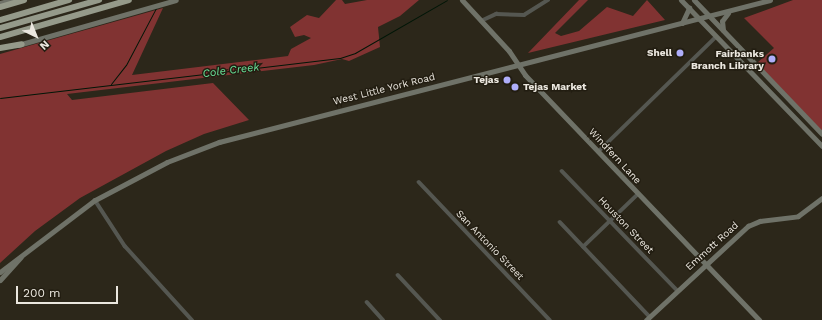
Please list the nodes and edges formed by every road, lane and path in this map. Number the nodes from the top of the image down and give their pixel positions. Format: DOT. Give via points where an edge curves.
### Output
graph roads {
  1 [pos="11,0"];
  2 [pos="24,0"];
  3 [pos="69,0"];
  4 [pos="99,0"];
  5 [pos="129,0"];
  6 [pos="176,0"];
  7 [pos="462,0"];
  8 [pos="548,0"];
  9 [pos="681,0"];
  10 [pos="694,0"];
  11 [pos="770,0"];
  12 [pos="0,3"];
  13 [pos="0,7"];
  14 [pos="689,8"];
  15 [pos="730,12"];
  16 [pos="708,16"];
  17 [pos="699,19"];
  18 [pos="0,20"];
  19 [pos="481,21"];
  20 [pos="682,23"];
  21 [pos="0,28"];
  22 [pos="723,31"];
  23 [pos="0,37"];
  24 [pos="716,37"];
  25 [pos="22,44"];
  26 [pos="0,49"];
  27 [pos="518,64"];
  28 [pos="760,70"];
  29 [pos="754,76"];
  30 [pos="807,118"];
  31 [pos="801,124"];
  32 [pos="822,134"];
  33 [pos="822,146"];
  34 [pos="598,152"];
  35 [pos="562,171"];
  36 [pos="419,182"];
  37 [pos="638,194"];
  38 [pos="822,198"];
  39 [pos="95,200"];
  40 [pos="611,221"];
  41 [pos="560,222"];
  42 [pos="583,247"];
  43 [pos="26,252"];
  44 [pos="705,264"];
  45 [pos="0,272"];
  46 [pos="398,275"];
  47 [pos="0,280"];
  48 [pos="677,290"];
  49 [pos="367,302"];
  50 [pos="648,318"];
  51 [pos="192,320"];
  52 [pos="383,320"];
  53 [pos="440,320"];
  54 [pos="550,320"];
  55 [pos="759,320"];
  1 -- 12 [label="main road"];
  2 -- 13 [label="highway"];
  3 -- 18 [label="highway"];
  4 -- 21 [label="highway"];
  5 -- 23 [label="highway"];
  6 -- 25 [label="main road"];
  7 -- 19 [label="main road, Windfern Lane"];
  8 -- 19 [label="street" via="524,15 496,14"];
  9 -- 14 [label="main road"];
  10 -- 16 [label="main road"];
  11 -- 15 [label="main road, West Little York Road"];
  14 -- 17 [label="main road"];
  14 -- 20 [label="main road"];
  15 -- 16 [label="main road, West Little York Road"];
  15 -- 22 [label="main road" via="722,21"];
  16 -- 17 [label="main road, West Little York Road"];
  16 -- 22 [label="main road"];
  17 -- 20 [label="main road, West Little York Road"];
  17 -- 24 [label="main road"];
  19 -- 27 [label="main road, Windfern Lane"];
  20 -- 27 [label="main road, West Little York Road"];
  22 -- 28 [label="main road"];
  24 -- 29 [label="main road"];
  24 -- 34 [label="street"];
  25 -- 26 [label="highway"];
  27 -- 34 [label="main road, Windfern Lane" via="525,75"];
  27 -- 39 [label="main road, West Little York Road" via="219,142 168,162"];
  28 -- 29 [label="main road"];
  28 -- 30 [label="main road"];
  29 -- 31 [label="main road"];
  30 -- 31 [label="main road"];
  30 -- 32 [label="main road"];
  31 -- 33 [label="main road"];
  34 -- 37 [label="main road, Windfern Lane"];
  35 -- 40 [label="street, Houston Street"];
  36 -- 54 [label="street, San Antonio Street"];
  37 -- 40 [label="street"];
  37 -- 44 [label="main road, Windfern Lane"];
  38 -- 44 [label="main road, Emmott Road" via="798,216 752,224"];
  39 -- 43 [label="main road, West Little York Road"];
  39 -- 51 [label="street" via="130,252"];
  40 -- 42 [label="street"];
  40 -- 48 [label="street, Houston Street"];
  41 -- 42 [label="street"];
  42 -- 50 [label="street"];
  43 -- 45 [label="main road, West Little York Road"];
  43 -- 47 [label="main road, West Little York Road"];
  44 -- 48 [label="main road, Emmott Road"];
  44 -- 55 [label="main road, Windfern Lane"];
  46 -- 53 [label="street"];
  48 -- 50 [label="main road, Emmott Road"];
  49 -- 52 [label="street"];
}
